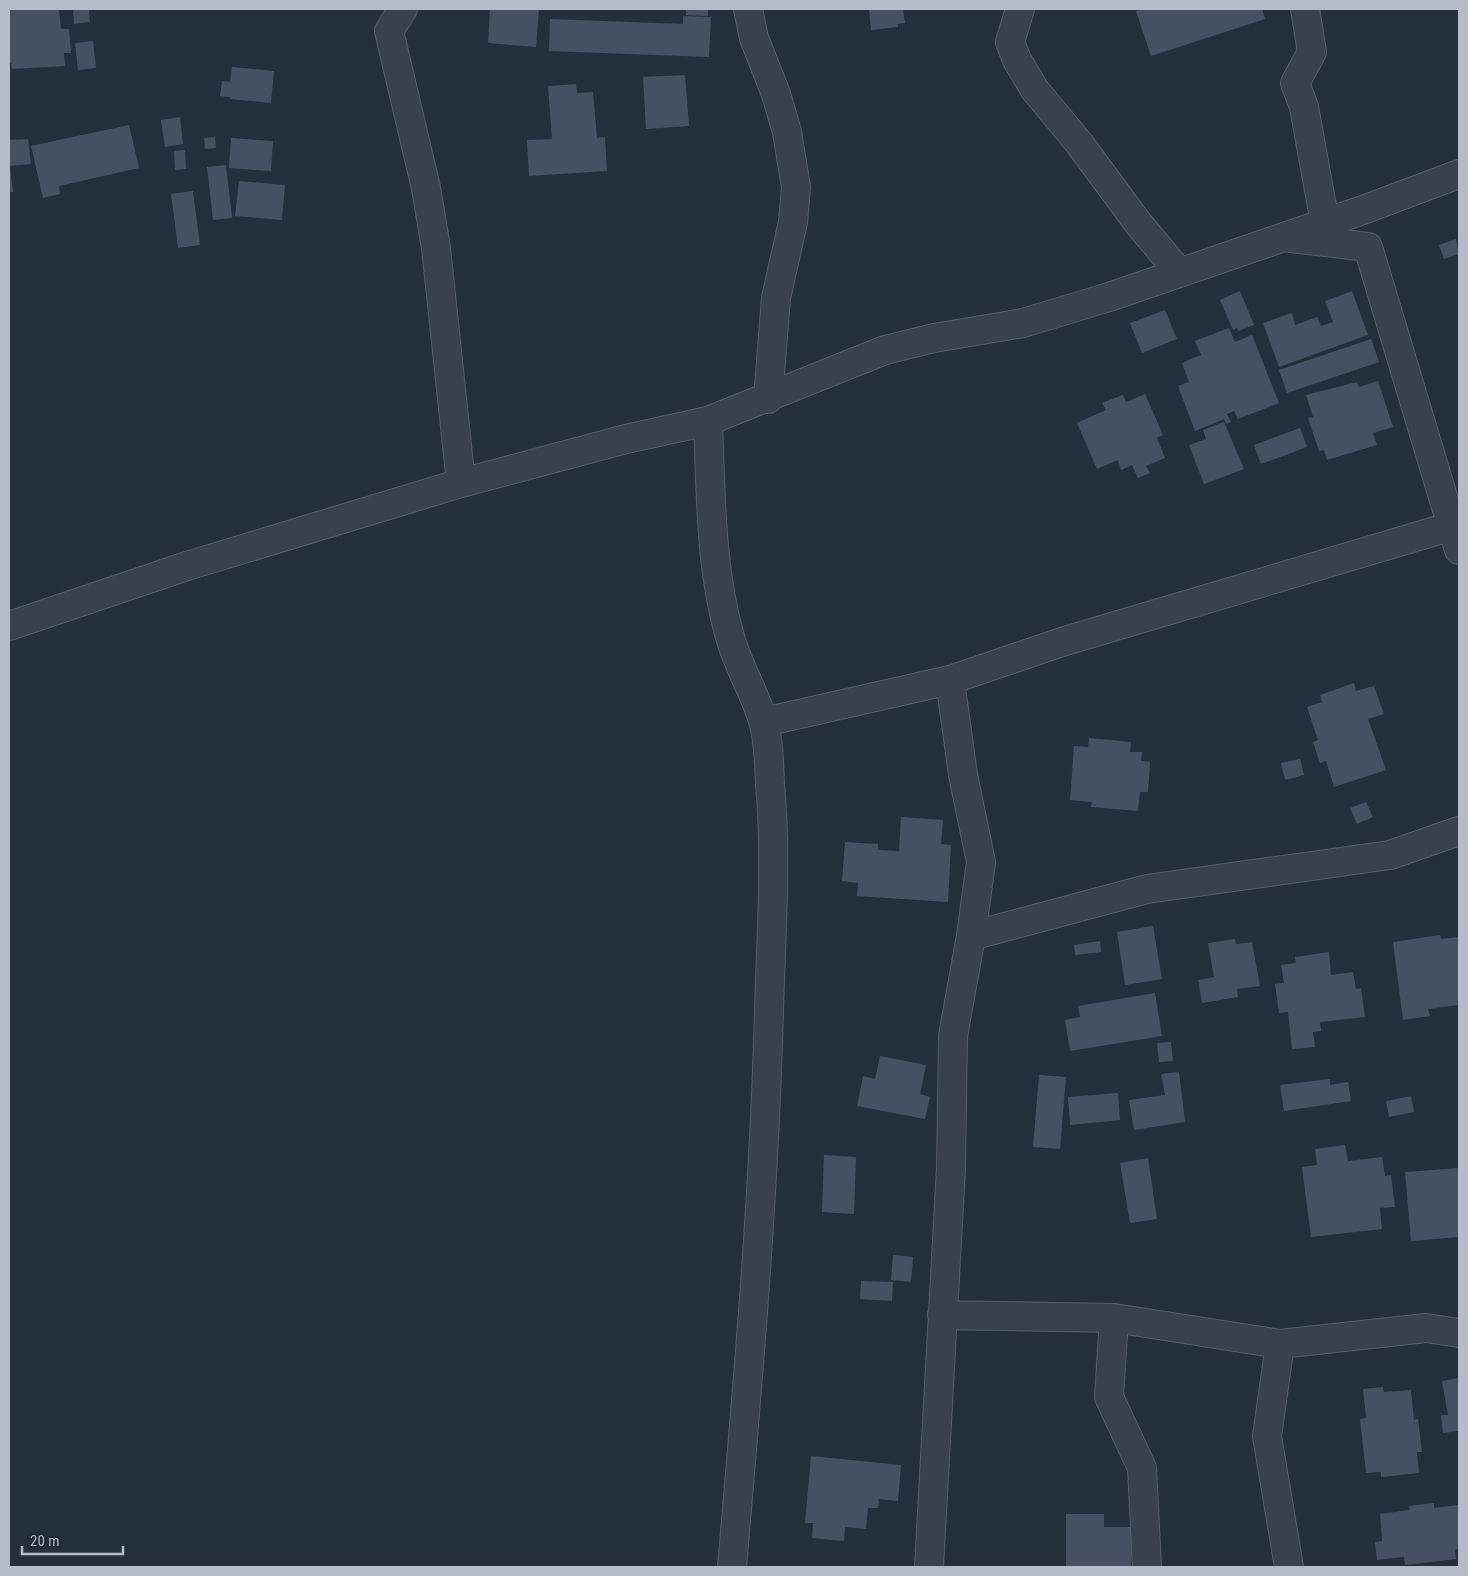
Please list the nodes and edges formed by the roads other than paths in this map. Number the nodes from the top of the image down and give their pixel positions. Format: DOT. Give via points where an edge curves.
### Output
graph roads {
  1 [pos="403,9"];
  2 [pos="748,9"];
  3 [pos="1020,9"];
  4 [pos="1305,9"];
  5 [pos="1459,174"];
  6 [pos="1325,223"];
  7 [pos="1282,238"];
  8 [pos="1179,272"];
  9 [pos="768,399"];
  10 [pos="708,421"];
  11 [pos="461,483"];
  12 [pos="1456,534"];
  13 [pos="11,622"];
  14 [pos="950,680"];
  15 [pos="764,722"];
  16 [pos="1459,831"];
  17 [pos="970,936"];
  18 [pos="942,1316"];
  19 [pos="1114,1318"];
  20 [pos="1459,1333"];
  21 [pos="1280,1344"];
  22 [pos="732,1567"];
  23 [pos="929,1567"];
  24 [pos="1147,1567"];
  25 [pos="1289,1567"];
  1 -- 11 [label="street" via="388,31 426,188 433,231"];
  2 -- 9 [label="street" via="754,38 787,132 796,187 793,222 776,298"];
  3 -- 8 [label="street" via="1010,42 1016,60 1035,90"];
  4 -- 6 [label="street" via="1312,52 1296,83 1304,107"];
  5 -- 6 [label="street"];
  6 -- 7 [label="street"];
  7 -- 8 [label="street"];
  7 -- 12 [label="street" via="1368,247"];
  8 -- 9 [label="street" via="1023,323 885,350"];
  9 -- 10 [label="street"];
  10 -- 11 [label="street" via="626,439"];
  10 -- 15 [label="street" via="712,522 719,590 731,641"];
  11 -- 13 [label="street"];
  12 -- 14 [label="street" via="1065,641"];
  14 -- 15 [label="street"];
  14 -- 17 [label="street" via="963,775 981,862"];
  15 -- 22 [label="street" via="771,787 773,887 766,1110 753,1340"];
  16 -- 17 [label="street" via="1390,854 1147,889"];
  17 -- 18 [label="street" via="952,1036 952,1168"];
  18 -- 19 [label="street"];
  18 -- 23 [label="street"];
  19 -- 21 [label="street"];
  19 -- 24 [label="street" via="1109,1397 1142,1468"];
  20 -- 21 [label="street" via="1426,1328"];
  21 -- 25 [label="street" via="1267,1436"];
}
